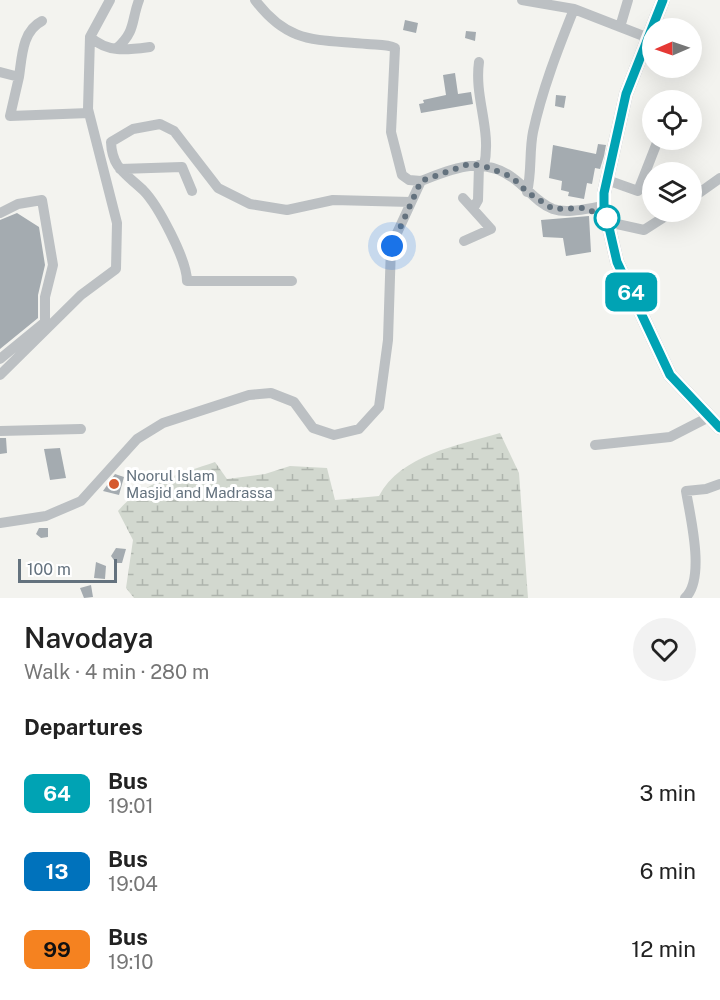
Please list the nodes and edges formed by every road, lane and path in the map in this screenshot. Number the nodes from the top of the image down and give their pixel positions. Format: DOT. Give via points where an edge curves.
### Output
graph roads {
  1 [pos="110,0"];
  2 [pos="139,0"];
  3 [pos="255,0"];
  4 [pos="522,0"];
  5 [pos="628,0"];
  6 [pos="663,0"];
  7 [pos="574,9"];
  8 [pos="655,18"];
  9 [pos="42,21"];
  10 [pos="620,27"];
  11 [pos="642,35"];
  12 [pos="90,37"];
  13 [pos="150,46"];
  14 [pos="117,48"];
  15 [pos="642,48"];
  16 [pos="479,62"];
  17 [pos="0,72"];
  18 [pos="19,77"];
  19 [pos="89,113"];
  20 [pos="653,150"];
  21 [pos="482,166"];
  22 [pos="120,169"];
  23 [pos="720,178"];
  24 [pos="607,180"];
  25 [pos="421,181"];
  26 [pos="192,191"];
  27 [pos="702,191"];
  28 [pos="527,192"];
  29 [pos="463,198"];
  30 [pos="411,202"];
  31 [pos="604,206"];
  32 [pos="473,209"];
  33 [pos="0,213"];
  34 [pos="608,222"];
  35 [pos="658,222"];
  36 [pos="464,241"];
  37 [pos="292,281"];
  38 [pos="1,356"];
  39 [pos="0,375"];
  40 [pos="708,417"];
  41 [pos="720,428"];
  42 [pos="81,429"];
  43 [pos="0,431"];
  44 [pos="595,445"];
  45 [pos="720,484"];
  46 [pos="0,523"];
  47 [pos="685,598"];
  1 -- 12 [label="street"];
  2 -- 14 [label="street" via="134,27"];
  3 -- 25 [label="street" via="268,17 293,35 325,43 394,48 392,142 402,175"];
  4 -- 7 [label="street"];
  5 -- 10 [label="street"];
  6 -- 8 [label="main road"];
  7 -- 10 [label="street"];
  7 -- 28 [label="street" via="539,105"];
  9 -- 18 [label="street" via="33,25 27,35"];
  10 -- 11 [label="street"];
  12 -- 14 [label="street" via="102,47"];
  12 -- 19 [label="street"];
  13 -- 14 [label="street"];
  15 -- 24 [label="main road" via="626,94"];
  16 -- 21 [label="street" via="477,78 489,147"];
  17 -- 18 [label="street"];
  18 -- 19 [label="street" via="10,116"];
  19 -- 39 [label="street" via="117,223 116,269 81,295"];
  20 -- 24 [label="street" via="638,191"];
  21 -- 25 [label="street" via="469,164"];
  21 -- 28 [label="street" via="512,177"];
  21 -- 32 [label="street" via="478,200"];
  22 -- 26 [label="street" via="182,167"];
  22 -- 30 [label="street" via="112,157 111,142 133,129 160,124 174,131 218,188 250,204 287,210 333,200"];
  22 -- 37 [label="street" via="144,191 164,224 187,268 187,281"];
  23 -- 27 [label="street"];
  24 -- 31 [label="main road"];
  25 -- 30 [label="street"];
  28 -- 31 [label="street" via="553,209"];
  29 -- 32 [label="street"];
  30 -- 46 [label="street" via="392,246 388,340 379,407 359,429 334,435 313,429 294,402 271,393 249,395 163,423 137,438 81,501 46,516"];
  31 -- 34 [label="main road"];
  32 -- 36 [label="street" via="491,229"];
  33 -- 38 [label="street" via="18,204 42,200 53,265 45,297 45,322"];
  34 -- 35 [label="street" via="645,231"];
  34 -- 40 [label="main road" via="617,262 670,375"];
  40 -- 41 [label="main road"];
  40 -- 44 [label="street" via="670,437"];
  42 -- 43 [label="street"];
  45 -- 47 [label="street" via="686,491 696,558 691,593"];
}
